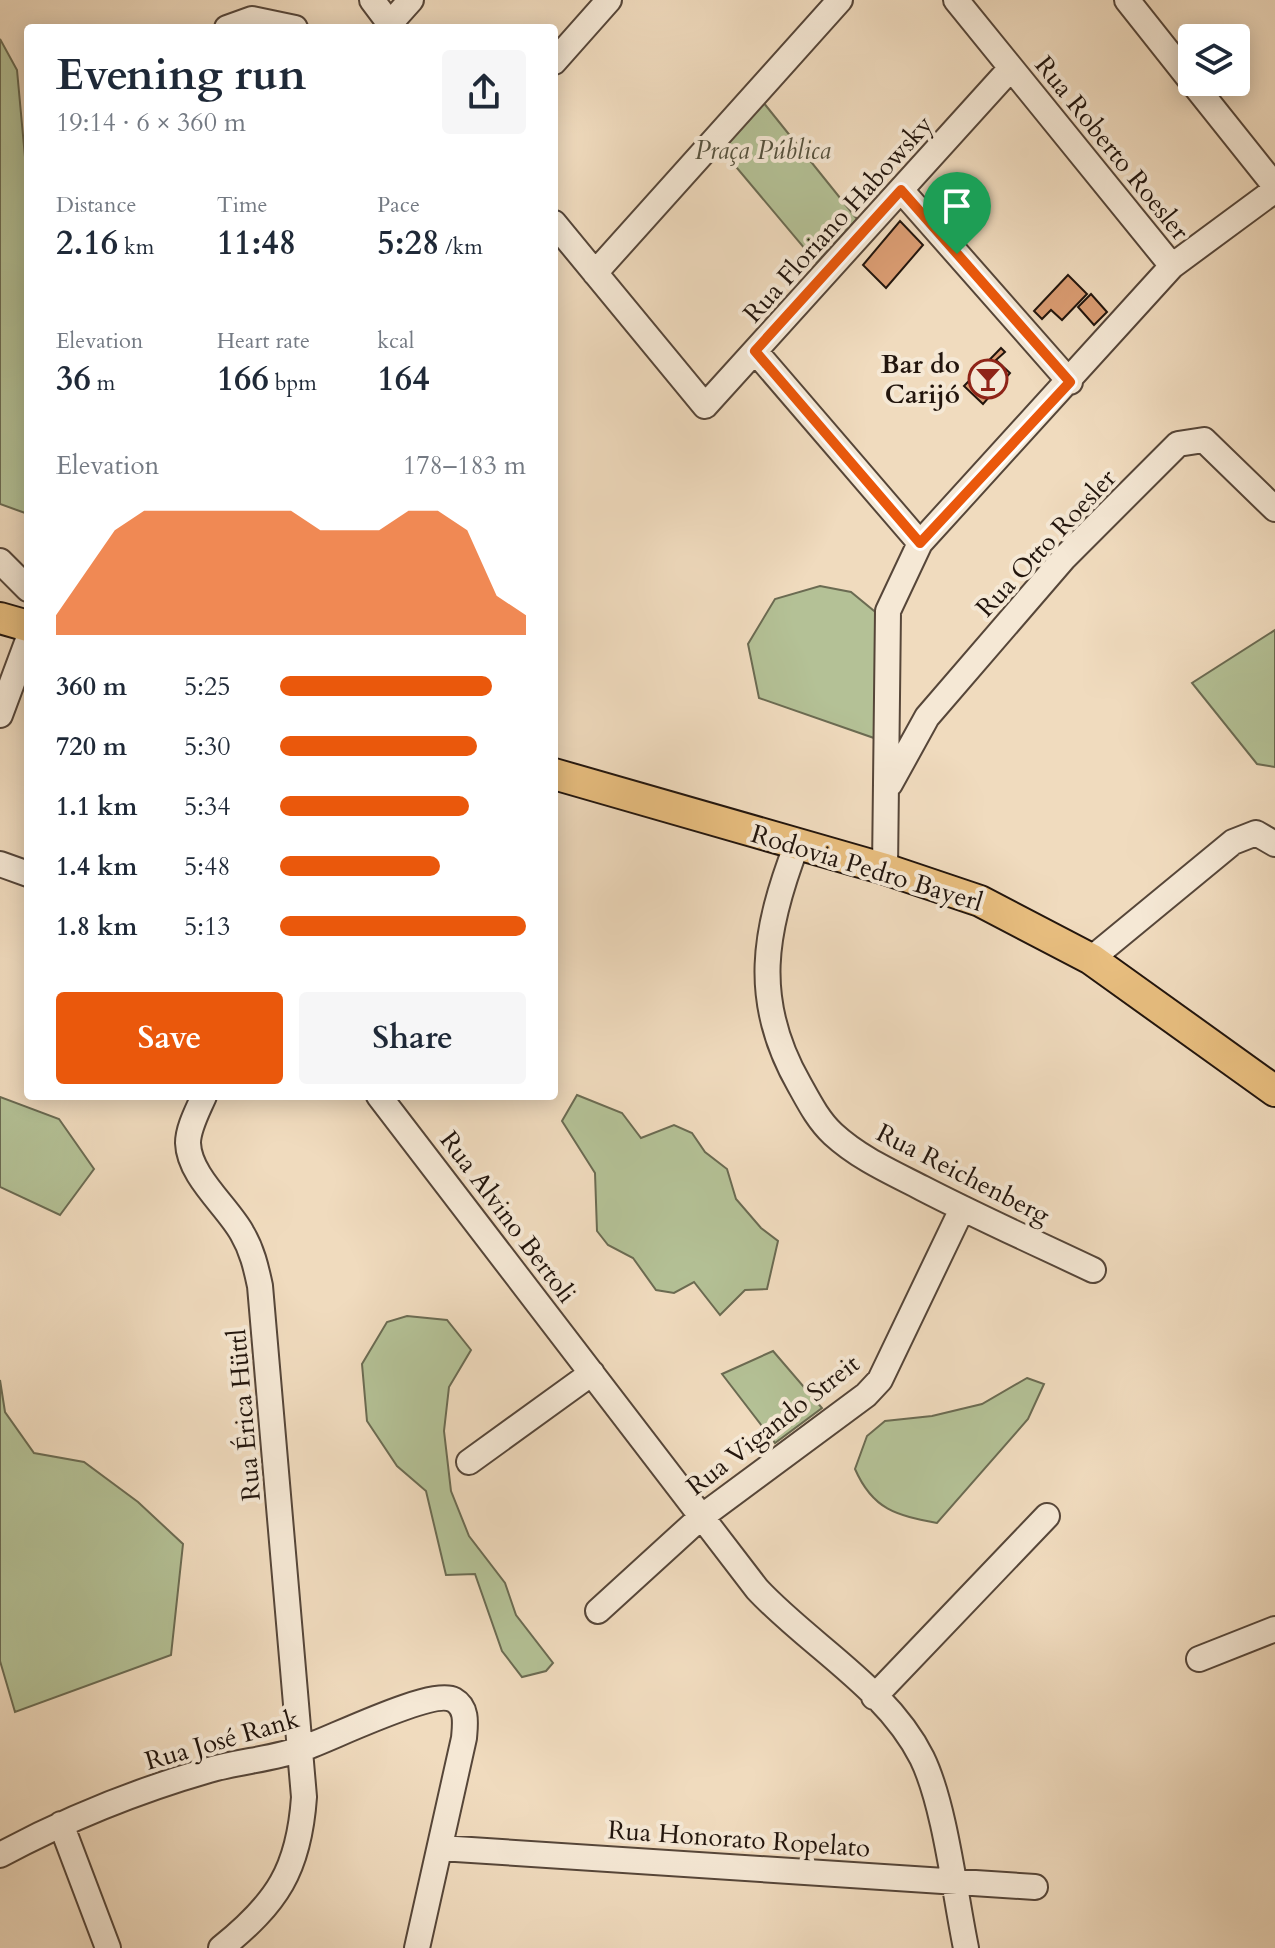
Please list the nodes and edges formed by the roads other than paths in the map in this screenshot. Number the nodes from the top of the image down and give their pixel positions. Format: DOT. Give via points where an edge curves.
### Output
graph roads {
  1 [pos="372,0"];
  2 [pos="411,0"];
  3 [pos="609,0"];
  4 [pos="840,0"];
  5 [pos="956,0"];
  6 [pos="1127,0"];
  7 [pos="238,24"];
  8 [pos="276,24"];
  9 [pos="388,24"];
  10 [pos="392,24"];
  11 [pos="558,57"];
  12 [pos="1178,64"];
  13 [pos="1011,68"];
  14 [pos="1203,96"];
  15 [pos="1275,188"];
  16 [pos="901,190"];
  17 [pos="558,228"];
  18 [pos="1172,266"];
  19 [pos="595,273"];
  20 [pos="755,351"];
  21 [pos="1070,382"];
  22 [pos="1275,509"];
  23 [pos="920,543"];
  24 [pos="0,561"];
  25 [pos="24,585"];
  26 [pos="0,618"];
  27 [pos="24,625"];
  28 [pos="24,651"];
  29 [pos="0,715"];
  30 [pos="558,775"];
  31 [pos="888,786"];
  32 [pos="797,844"];
  33 [pos="1275,844"];
  34 [pos="0,864"];
  35 [pos="885,869"];
  36 [pos="24,873"];
  37 [pos="1091,959"];
  38 [pos="1272,1085"];
  39 [pos="203,1100"];
  40 [pos="382,1100"];
  41 [pos="962,1209"];
  42 [pos="1093,1270"];
  43 [pos="592,1373"];
  44 [pos="469,1462"];
  45 [pos="1047,1516"];
  46 [pos="700,1518"];
  47 [pos="598,1611"];
  48 [pos="1275,1629"];
  49 [pos="1199,1659"];
  50 [pos="874,1697"];
  51 [pos="302,1749"];
  52 [pos="61,1824"];
  53 [pos="440,1848"];
  54 [pos="0,1855"];
  55 [pos="953,1881"];
  56 [pos="1035,1887"];
  57 [pos="108,1948"];
  58 [pos="221,1948"];
  59 [pos="417,1948"];
  60 [pos="966,1948"];
  1 -- 9 [label="street"];
  2 -- 10 [label="street"];
  3 -- 11 [label="street"];
  4 -- 19 [label="street"];
  5 -- 13 [label="street, Rua Roberto Roesler"];
  6 -- 12 [label="street"];
  7 -- 8 [label="street" via="252,19"];
  13 -- 16 [label="street, Rua Floriano Habowsky"];
  13 -- 18 [label="street, Rua Roberto Roesler"];
  14 -- 15 [label="street"];
  15 -- 18 [label="street"];
  16 -- 20 [label="street, Rua Floriano Habowsky"];
  16 -- 21 [label="street"];
  17 -- 19 [label="street"];
  18 -- 21 [label="street, Rua Roberto Roesler"];
  19 -- 20 [label="street, Rua Floriano Habowsky" via="705,406"];
  20 -- 23 [label="street"];
  21 -- 23 [label="street, Rua Roberto Roesler"];
  22 -- 31 [label="street, Rua Otto Roesler" via="1204,440 1178,444 1064,558 927,717"];
  23 -- 31 [label="street, Rua Roberto Roesler" via="888,611"];
  24 -- 25 [label="street"];
  26 -- 27 [label="main road"];
  28 -- 29 [label="street"];
  30 -- 32 [label="main road, Rodovia Pedro Bayerl"];
  31 -- 35 [label="street, Rua Roberto Roesler"];
  32 -- 35 [label="main road, Rodovia Pedro Bayerl"];
  32 -- 41 [label="street, Rua Reichenberg" via="775,900 766,948 767,1000 784,1059 833,1134 868,1160"];
  33 -- 37 [label="street" via="1256,833 1233,842"];
  34 -- 36 [label="street"];
  35 -- 37 [label="main road, Rodovia Pedro Bayerl" via="980,901"];
  37 -- 38 [label="main road, Rodovia Pedro Bayerl"];
  39 -- 51 [label="street, Rua Érica Hüttl" via="188,1144 192,1159 241,1231 260,1286"];
  40 -- 43 [label="street, Rua Alvino Bertoli"];
  41 -- 42 [label="street, Rua Reichenberg"];
  41 -- 46 [label="street, Rua Vigando Streit" via="880,1380"];
  43 -- 44 [label="street"];
  43 -- 46 [label="street, Rua Alvino Bertoli"];
  45 -- 50 [label="street"];
  46 -- 47 [label="street, Rua Vigando Streit"];
  46 -- 50 [label="street, Rua Alvino Bertoli" via="782,1616"];
  48 -- 49 [label="street"];
  50 -- 55 [label="street, Rua Alvino Bertoli" via="922,1759"];
  51 -- 52 [label="street, Rua José Rank" via="212,1769"];
  51 -- 53 [label="street, Rua José Rank" via="426,1701 453,1699 462,1708 464,1738"];
  51 -- 58 [label="street, Rua Érica Hüttl" via="303,1820 292,1867 273,1900"];
  52 -- 54 [label="street, Rua José Rank"];
  52 -- 57 [label="street"];
  53 -- 55 [label="street, Rua Honorato Ropelato"];
  53 -- 59 [label="street"];
  55 -- 56 [label="street, Rua Honorato Ropelato"];
  55 -- 60 [label="street, Rua Alvino Bertoli"];
}
